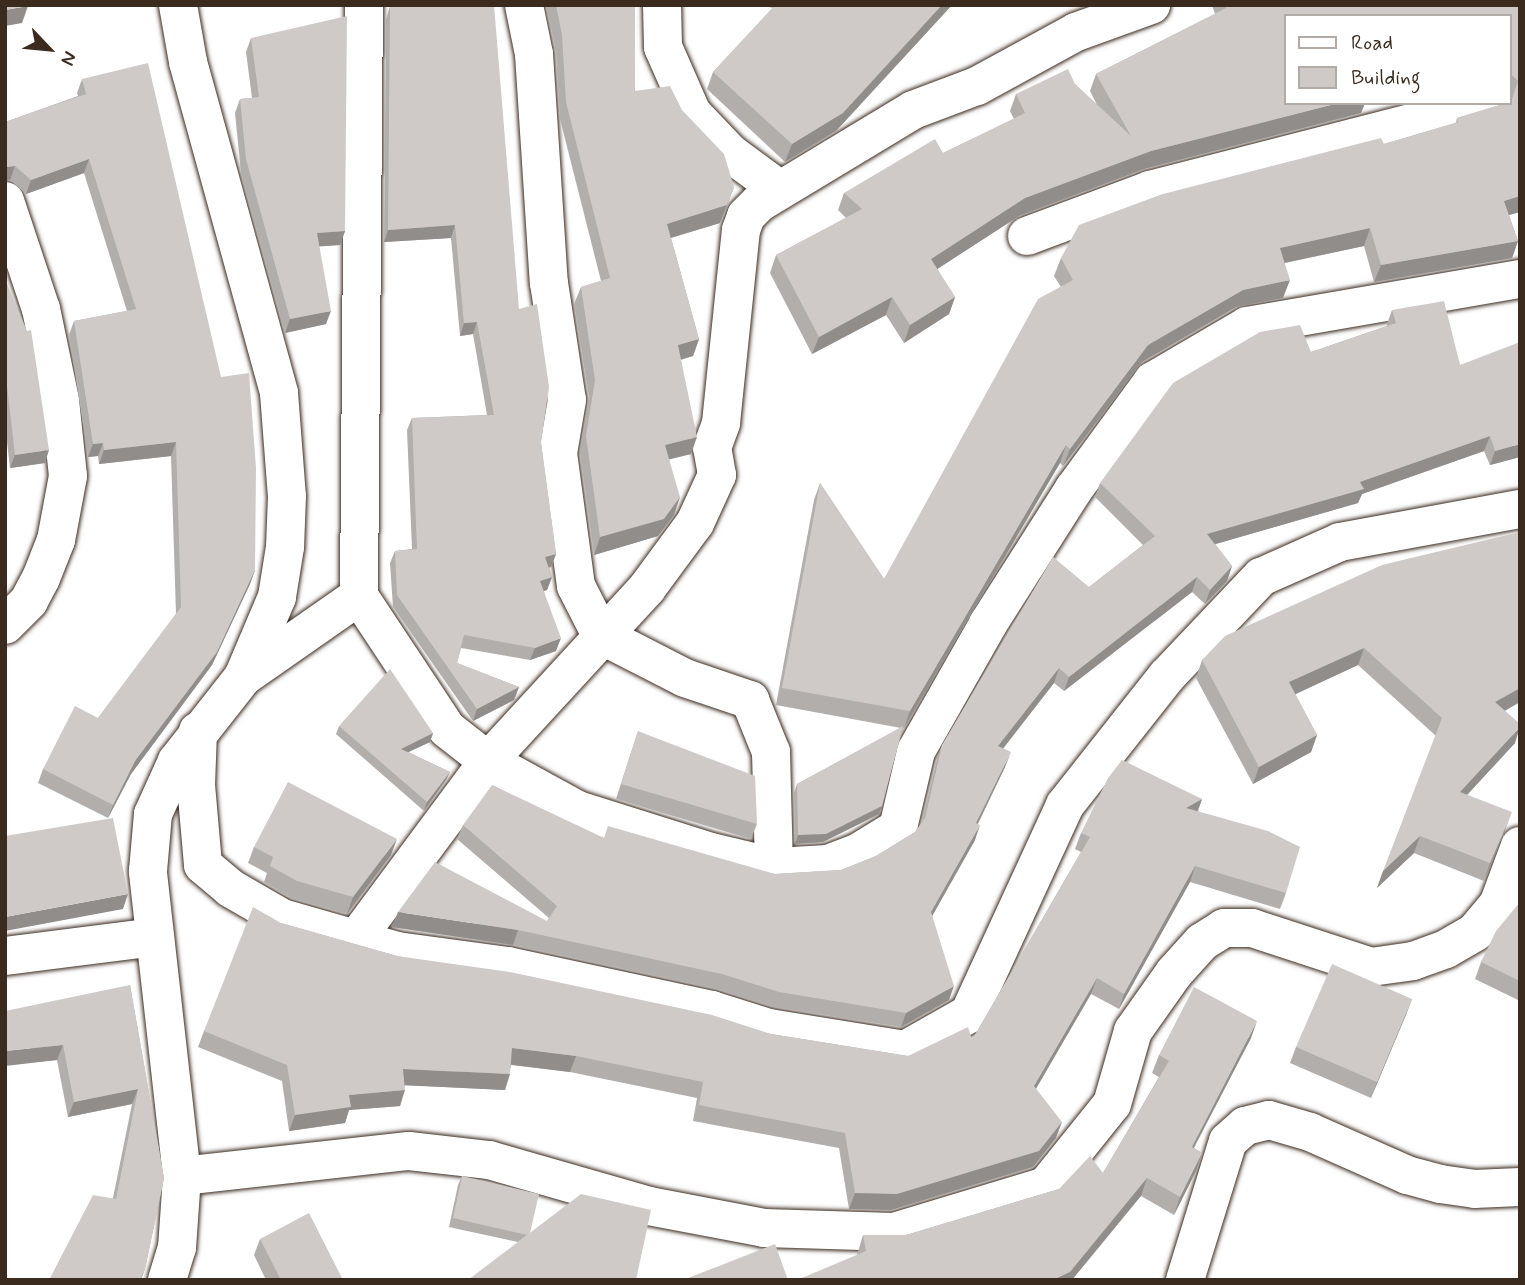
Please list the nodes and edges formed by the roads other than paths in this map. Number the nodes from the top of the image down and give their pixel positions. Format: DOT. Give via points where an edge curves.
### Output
graph roads {
  1 [pos="178,5"];
  2 [pos="364,5"];
  3 [pos="524,5"];
  4 [pos="662,5"];
  5 [pos="1151,5"];
  6 [pos="1482,105"];
  7 [pos="780,190"];
  8 [pos="5,201"];
  9 [pos="1027,236"];
  10 [pos="1520,279"];
  11 [pos="1520,509"];
  12 [pos="359,596"];
  13 [pos="5,625"];
  14 [pos="601,635"];
  15 [pos="243,677"];
  16 [pos="198,731"];
  17 [pos="488,761"];
  18 [pos="1520,846"];
  19 [pos="774,867"];
  20 [pos="155,937"];
  21 [pos="356,939"];
  22 [pos="5,956"];
  23 [pos="182,1176"];
  24 [pos="1520,1187"];
  25 [pos="167,1280"];
  26 [pos="1185,1280"];
  1 -- 15 [label="street" via="188,62 279,393 287,496 285,547 277,597"];
  2 -- 12 [label="street"];
  3 -- 14 [label="street" via="534,54 549,283 567,400 558,453 576,586"];
  4 -- 7 [label="street" via="663,47 692,113 730,153"];
  5 -- 7 [label="street" via="1076,32 977,86 913,110"];
  6 -- 9 [label="street" via="1150,190"];
  7 -- 14 [label="street" via="759,203 741,230 724,396 712,448 717,475 695,523 647,588"];
  8 -- 13 [label="street" via="41,309 60,400 68,476 56,540 41,578 29,601"];
  10 -- 19 [label="street" via="1247,326 1153,381 1074,489 988,624 916,751 898,828 859,852 828,864"];
  11 -- 21 [label="street" via="1340,542 1261,578 1167,676 1065,805 969,1014 905,1050 831,1041 535,972 397,951"];
  12 -- 15 [label="street"];
  12 -- 17 [label="street" via="447,729"];
  14 -- 17 [label="street"];
  14 -- 19 [label="street" via="685,678 750,700 771,752"];
  15 -- 16 [label="street"];
  16 -- 20 [label="street" via="177,761 153,814 148,871"];
  16 -- 21 [label="street" via="196,785 203,866 230,888 282,918"];
  17 -- 19 [label="street" via="579,810"];
  17 -- 21 [label="street"];
  18 -- 23 [label="street" via="1498,905 1475,932 1413,961 1371,967 1252,928 1224,928 1202,942 1174,973 1133,1031 1112,1104 1046,1186 894,1232 764,1228 649,1206 489,1160 409,1151"];
  20 -- 22 [label="street"];
  20 -- 23 [label="street"];
  23 -- 25 [label="street" via="177,1248"];
  24 -- 26 [label="street" via="1475,1189 1440,1184 1269,1119 1245,1126 1228,1140"];
}
